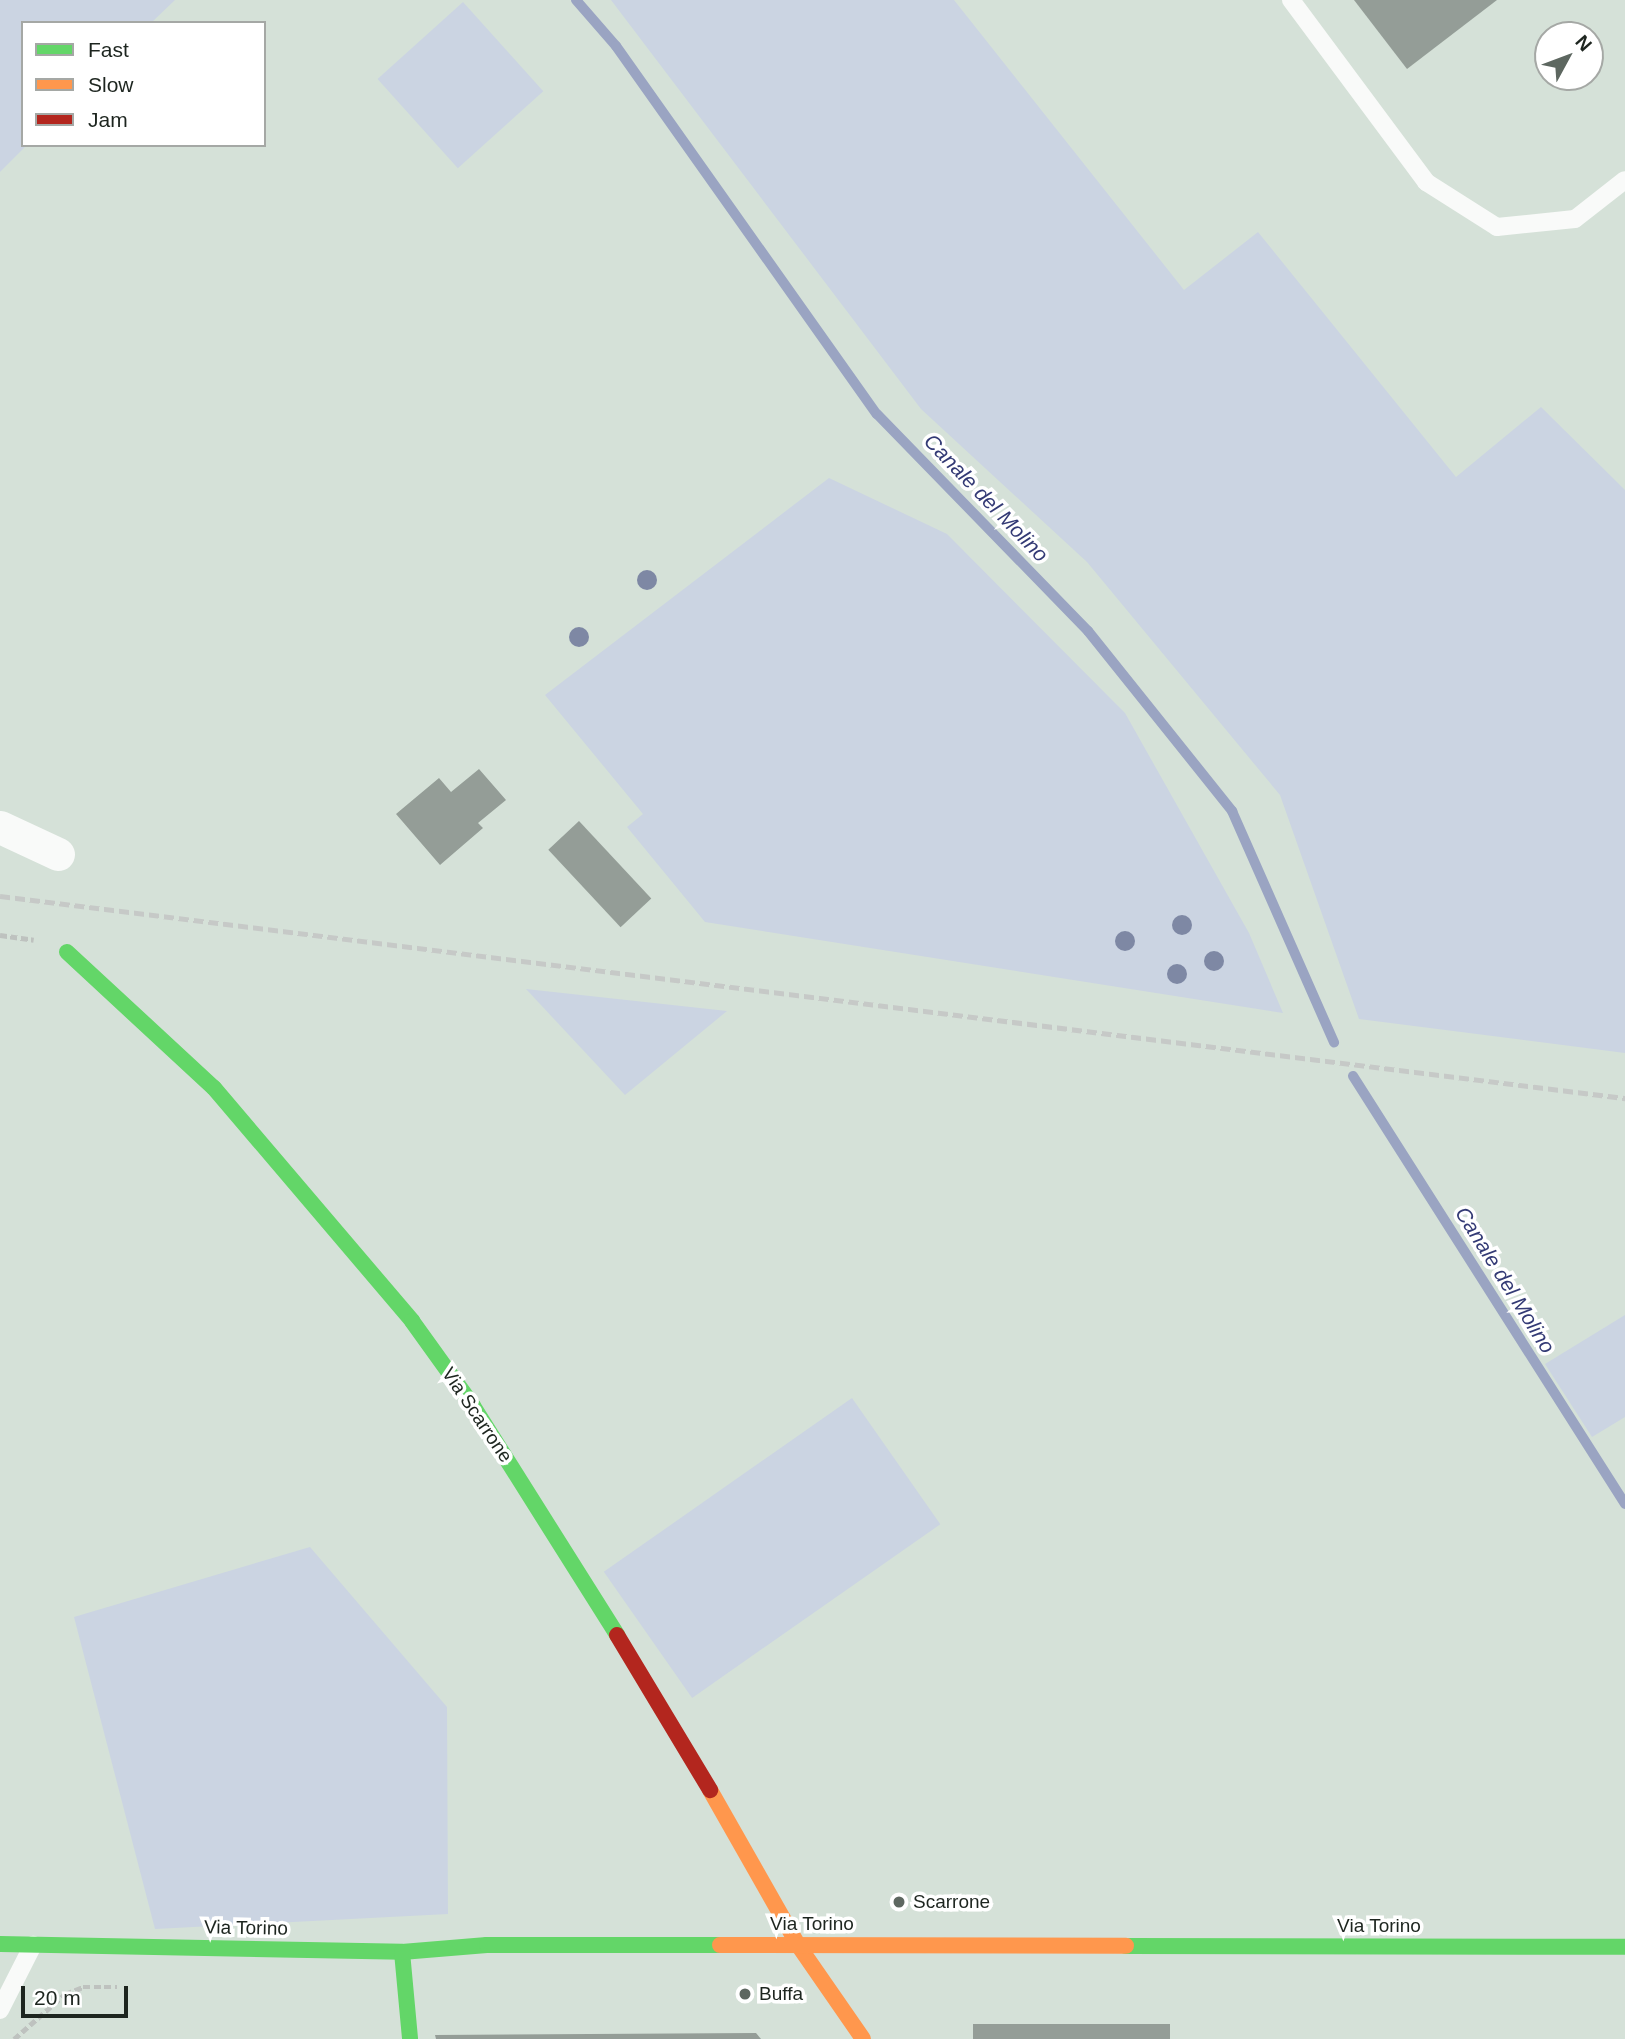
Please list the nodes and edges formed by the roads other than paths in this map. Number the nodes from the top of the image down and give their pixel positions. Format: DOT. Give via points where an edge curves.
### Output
graph roads {
  1 [pos="1291,0"];
  2 [pos="1625,180"];
  3 [pos="0,827"];
  4 [pos="58,854"];
  5 [pos="67,952"];
  6 [pos="0,1944"];
  7 [pos="33,1945"];
  8 [pos="797,1945"];
  9 [pos="1625,1947"];
  10 [pos="402,1952"];
  11 [pos="0,2010"];
  12 [pos="410,2039"];
  13 [pos="863,2039"];
  1 -- 2 [label="lane" via="1426,181 1497,227 1575,219"];
  3 -- 4 [label="street"];
  5 -- 8 [label="main road, Via Scarrone" via="214,1088 412,1321 473,1406 671,1722"];
  6 -- 7 [label="main road, Via Torino"];
  7 -- 10 [label="main road, Via Torino"];
  7 -- 11 [label="lane"];
  8 -- 9 [label="main road, Via Torino"];
  8 -- 10 [label="main road, Via Torino" via="486,1945"];
  8 -- 13 [label="main road, Via Scarrone"];
  10 -- 12 [label="main road"];
}
